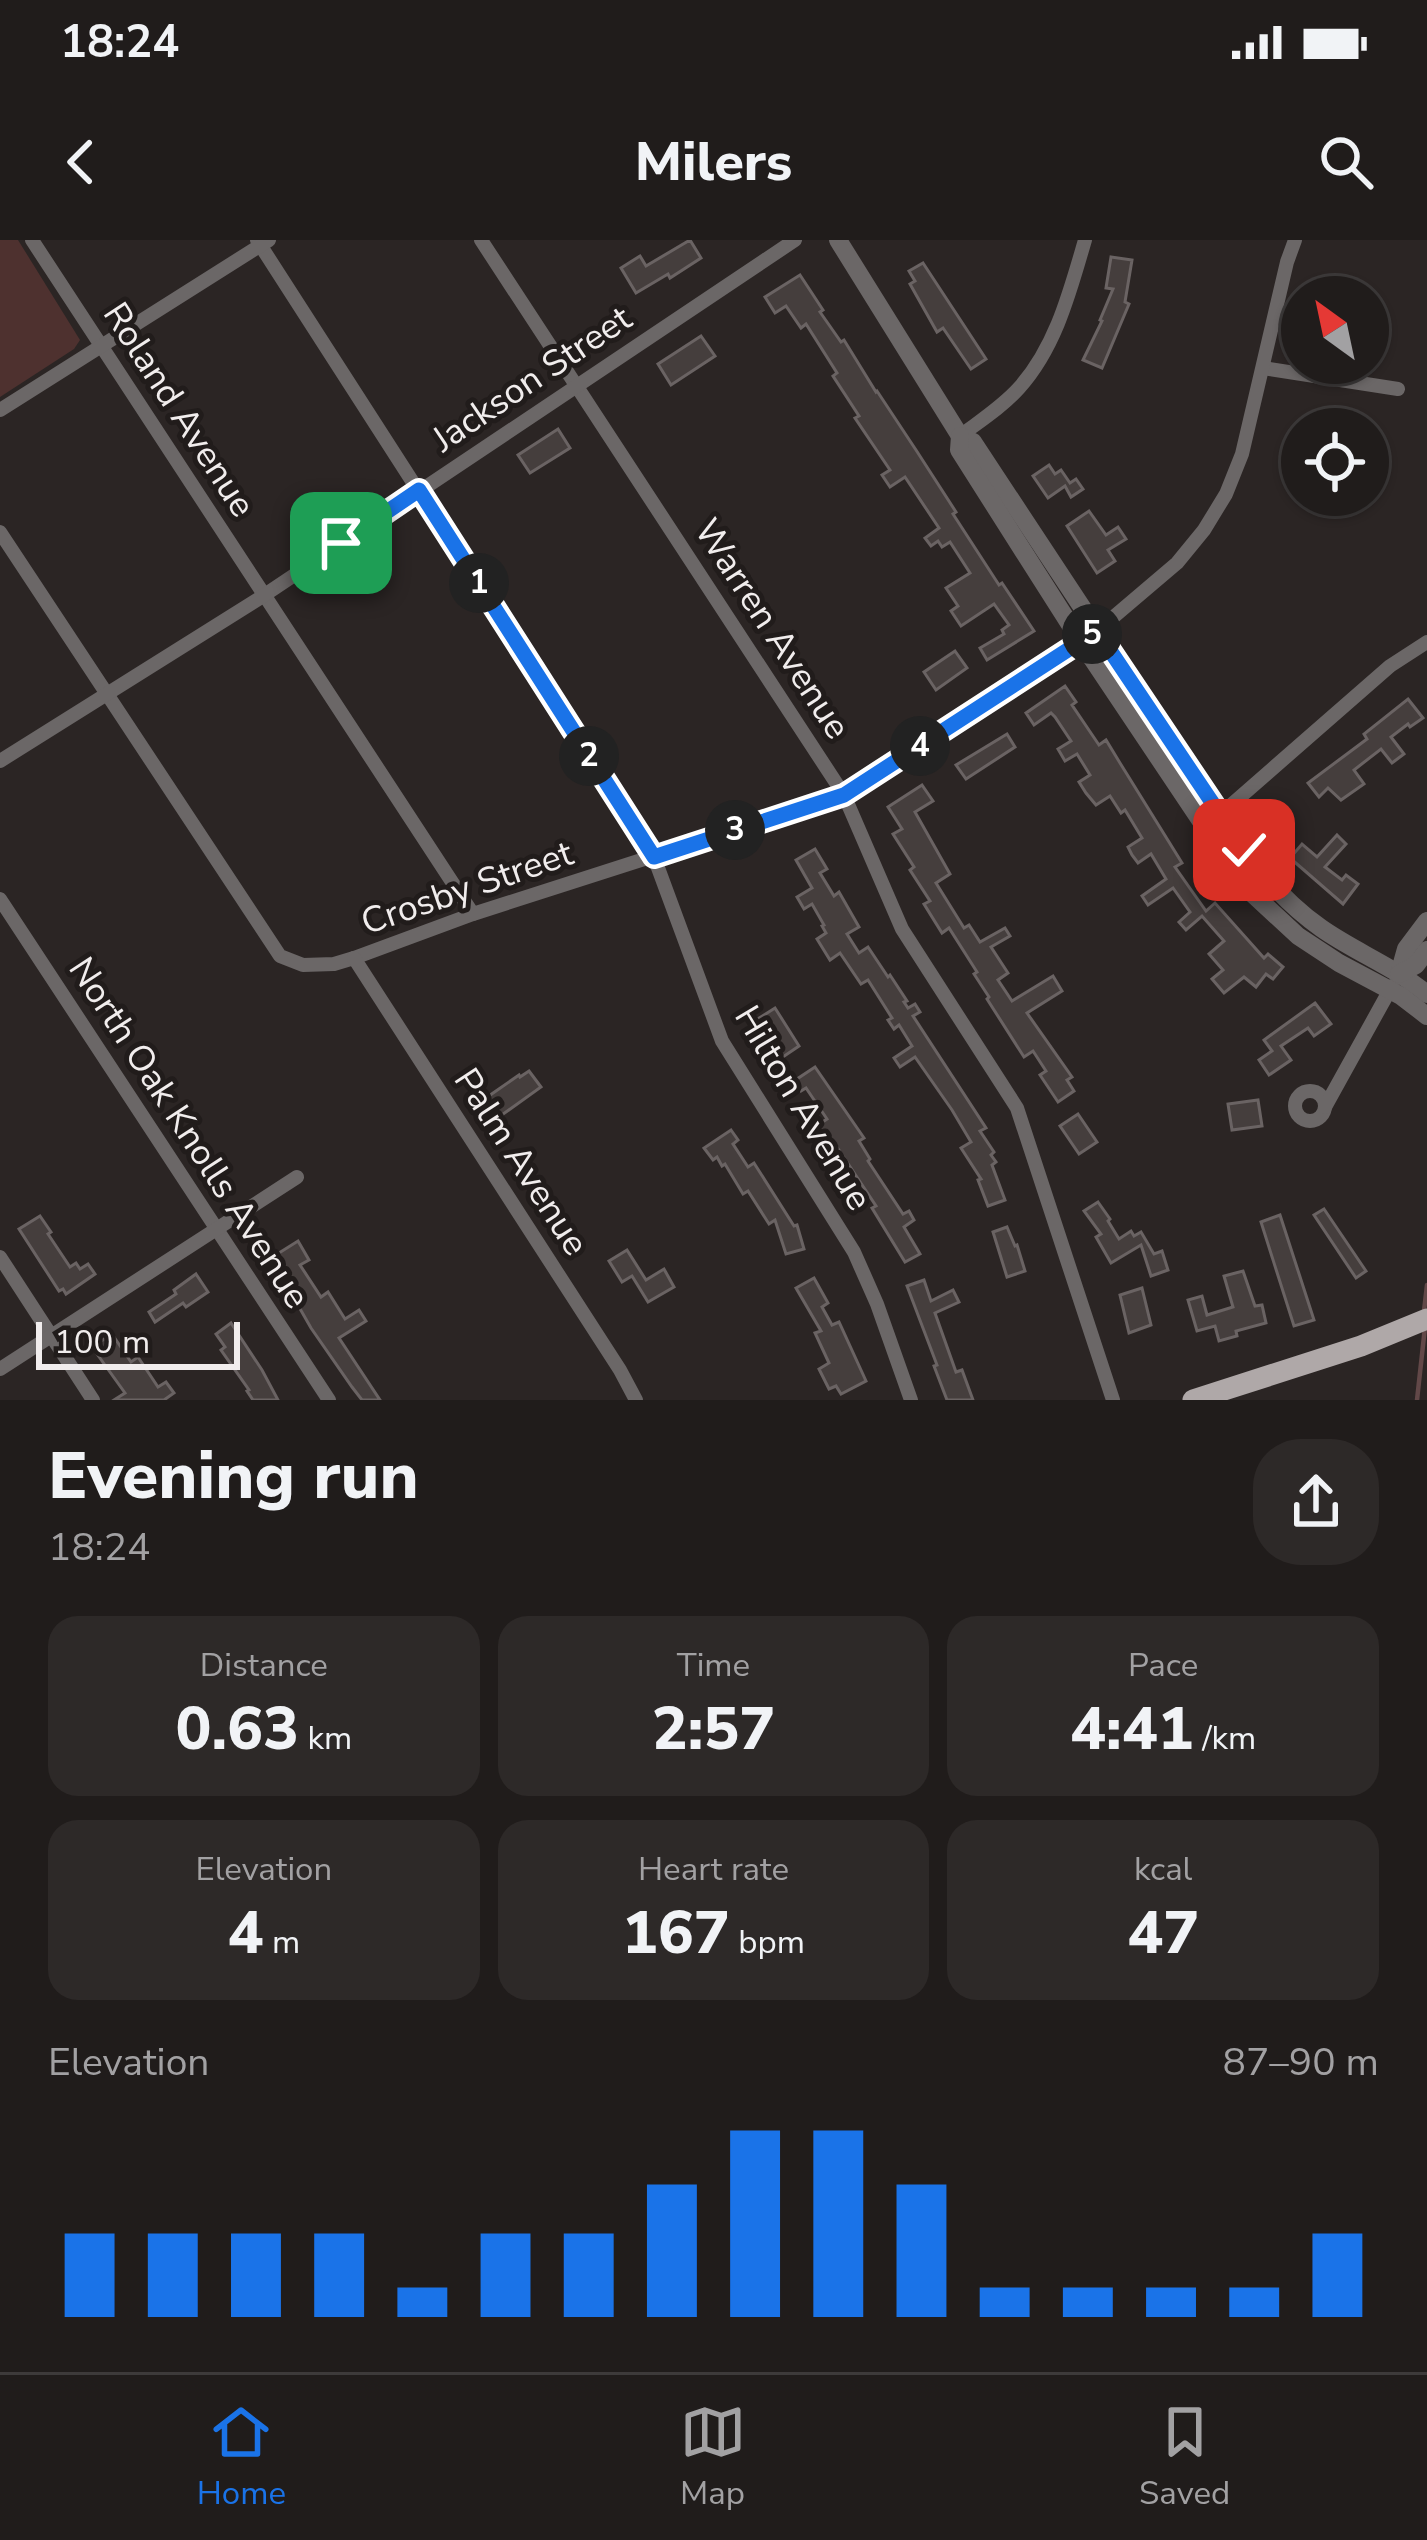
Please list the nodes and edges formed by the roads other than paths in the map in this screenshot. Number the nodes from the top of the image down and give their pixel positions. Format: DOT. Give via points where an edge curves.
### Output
graph roads {
  1 [pos="32,240"];
  2 [pos="481,240"];
  3 [pos="795,240"];
  4 [pos="838,240"];
  5 [pos="1085,240"];
  6 [pos="1295,240"];
  7 [pos="262,242"];
  8 [pos="102,345"];
  9 [pos="1263,368"];
  10 [pos="577,385"];
  11 [pos="1398,389"];
  12 [pos="0,410"];
  13 [pos="960,436"];
  14 [pos="419,490"];
  15 [pos="0,532"];
  16 [pos="263,596"];
  17 [pos="1089,636"];
  18 [pos="1427,642"];
  19 [pos="109,694"];
  20 [pos="0,761"];
  21 [pos="844,795"];
  22 [pos="1211,822"];
  23 [pos="654,857"];
  24 [pos="0,899"];
  25 [pos="473,914"];
  26 [pos="1427,921"];
  27 [pos="1427,950"];
  28 [pos="354,958"];
  29 [pos="1394,982"];
  30 [pos="1427,994"];
  31 [pos="1427,1016"];
  32 [pos="1325,1107"];
  33 [pos="297,1177"];
  34 [pos="216,1230"];
  35 [pos="0,1257"];
  36 [pos="1427,1319"];
  37 [pos="50,1335"];
  38 [pos="0,1369"];
  39 [pos="93,1400"];
  40 [pos="329,1400"];
  41 [pos="636,1400"];
  42 [pos="911,1400"];
  43 [pos="1112,1400"];
  44 [pos="1193,1400"];
  1 -- 8 [label="street, Roland Avenue"];
  2 -- 10 [label="street, Warren Avenue"];
  3 -- 10 [label="street, Jackson Street"];
  4 -- 13 [label="street"];
  5 -- 13 [label="street" via="1056,331 1027,379"];
  6 -- 9 [label="street, Crosby Street"];
  7 -- 8 [label="street"];
  7 -- 14 [label="street, Hilton Avenue"];
  8 -- 12 [label="street"];
  8 -- 16 [label="street, Roland Avenue"];
  9 -- 11 [label="street"];
  9 -- 17 [label="street, Crosby Street" via="1242,454 1216,512 1178,563"];
  10 -- 14 [label="street, Jackson Street"];
  10 -- 21 [label="street, Warren Avenue"];
  13 -- 17 [label="street" via="974,442"];
  14 -- 16 [label="street, Jackson Street"];
  14 -- 23 [label="street, Hilton Avenue"];
  15 -- 19 [label="street"];
  16 -- 19 [label="street, Jackson Street"];
  16 -- 25 [label="street, Roland Avenue"];
  17 -- 21 [label="street, Crosby Street"];
  17 -- 22 [label="street"];
  18 -- 22 [label="street"];
  19 -- 20 [label="street, Jackson Street"];
  19 -- 28 [label="street, Crosby Street" via="280,956 303,964"];
  21 -- 23 [label="street, Crosby Street"];
  21 -- 43 [label="street, Warren Avenue" via="902,928 1017,1108"];
  22 -- 29 [label="street" via="1291,904"];
  23 -- 25 [label="street, Crosby Street"];
  23 -- 42 [label="street, Hilton Avenue" via="722,1041 854,1252"];
  24 -- 34 [label="street, North Oak Knolls Avenue"];
  25 -- 28 [label="street, Crosby Street"];
  26 -- 29 [label="street"];
  27 -- 29 [label="street"];
  28 -- 41 [label="street, Palm Avenue"];
  29 -- 30 [label="street"];
  29 -- 31 [label="street"];
  29 -- 32 [label="street"];
  33 -- 34 [label="street"];
  34 -- 37 [label="street"];
  34 -- 40 [label="street, North Oak Knolls Avenue"];
  35 -- 37 [label="street"];
  36 -- 44 [label="main road"];
  37 -- 38 [label="street"];
  37 -- 39 [label="street"];
}
